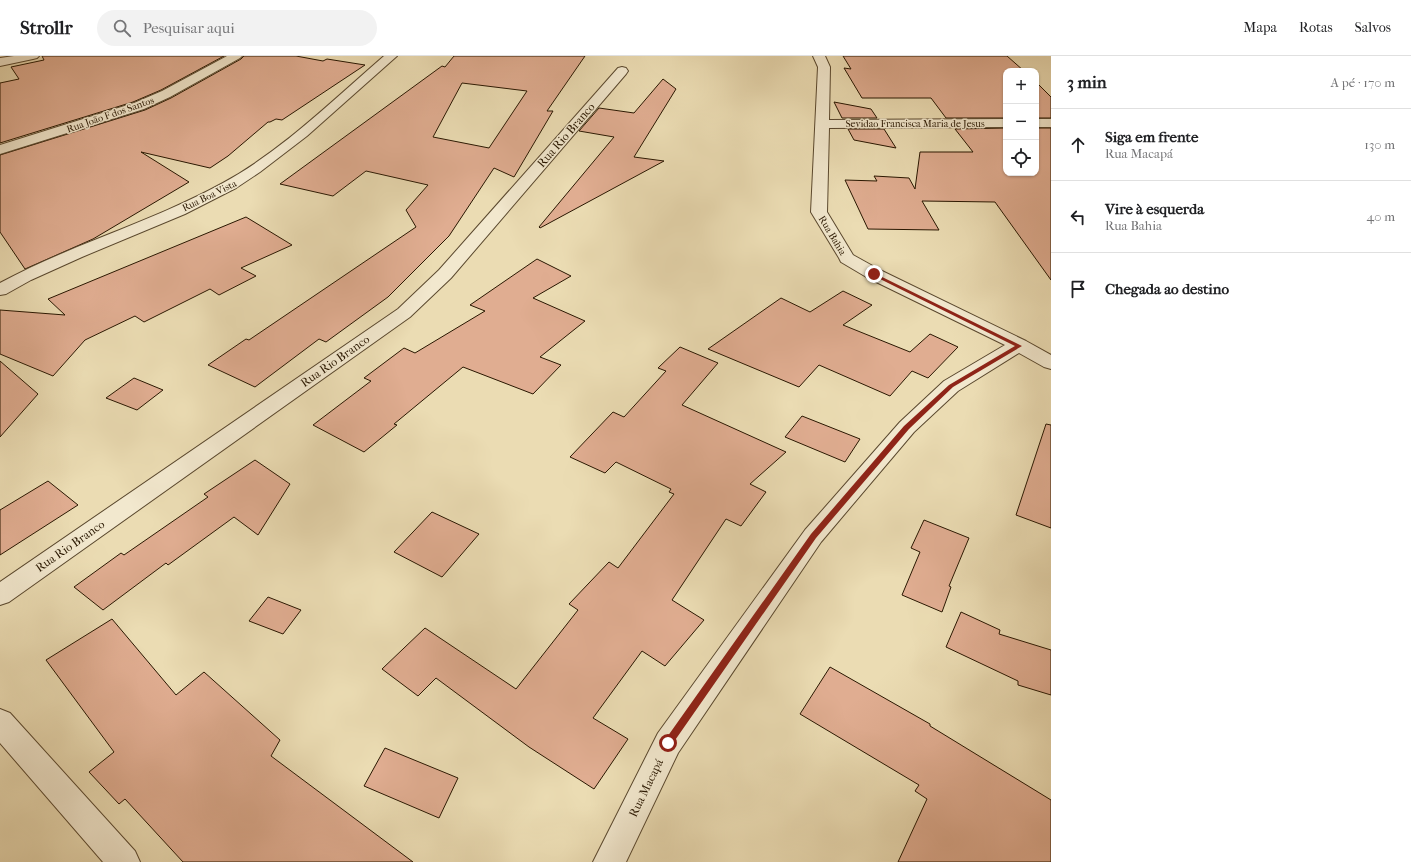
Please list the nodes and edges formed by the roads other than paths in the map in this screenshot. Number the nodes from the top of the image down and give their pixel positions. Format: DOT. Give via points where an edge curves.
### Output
graph roads {
  1 [pos="33,56"];
  2 [pos="236,56"];
  3 [pos="391,56"];
  4 [pos="819,56"];
  5 [pos="0,62"];
  6 [pos="622,71"];
  7 [pos="1003,123"];
  8 [pos="1039,123"];
  9 [pos="1051,123"];
  10 [pos="823,124"];
  11 [pos="0,150"];
  12 [pos="0,290"];
  13 [pos="1019,346"];
  14 [pos="1051,363"];
  15 [pos="0,595"];
  16 [pos="0,722"];
  17 [pos="124,862"];
  18 [pos="609,862"];
  1 -- 5 [label="street"];
  2 -- 11 [label="street, Rua João F dos Santos" via="139,106"];
  3 -- 12 [label="street, Rua Boa Vista" via="272,159 241,180 205,199 30,272"];
  4 -- 10 [label="street, Rua Bahia" via="824,67"];
  6 -- 15 [label="street, Rua Rio Branco" via="445,274 404,313"];
  7 -- 10 [label="street, Sevidao Francisca Maria de Jesus"];
  8 -- 9 [label="street"];
  10 -- 13 [label="street, Rua Bahia" via="819,212 847,258"];
  13 -- 14 [label="street, Rua Bahia"];
  13 -- 18 [label="street, Rua Macapá" via="951,386 907,427 813,536 668,743"];
  16 -- 17 [label="street"];
}
